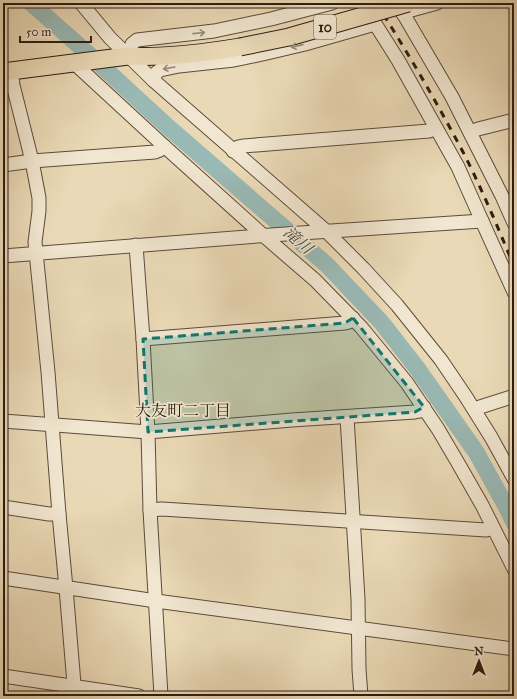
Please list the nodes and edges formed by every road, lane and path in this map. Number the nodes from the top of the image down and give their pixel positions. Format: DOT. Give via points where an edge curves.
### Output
graph roads {
  1 [pos="81,3"];
  2 [pos="332,3"];
  3 [pos="362,3"];
  4 [pos="370,3"];
  5 [pos="438,3"];
  6 [pos="403,7"];
  7 [pos="375,24"];
  8 [pos="240,42"];
  9 [pos="123,56"];
  10 [pos="77,62"];
  11 [pos="7,72"];
  12 [pos="153,80"];
  13 [pos="514,120"];
  14 [pos="436,128"];
  15 [pos="470,132"];
  16 [pos="164,146"];
  17 [pos="233,151"];
  18 [pos="32,161"];
  19 [pos="3,165"];
  20 [pos="482,221"];
  21 [pos="514,223"];
  22 [pos="320,232"];
  23 [pos="267,235"];
  24 [pos="136,245"];
  25 [pos="36,253"];
  26 [pos="3,256"];
  27 [pos="514,292"];
  28 [pos="353,318"];
  29 [pos="143,339"];
  30 [pos="514,396"];
  31 [pos="424,407"];
  32 [pos="475,410"];
  33 [pos="347,417"];
  34 [pos="3,421"];
  35 [pos="52,425"];
  36 [pos="148,432"];
  37 [pos="514,479"];
  38 [pos="3,507"];
  39 [pos="150,510"];
  40 [pos="59,514"];
  41 [pos="354,521"];
  42 [pos="492,528"];
  43 [pos="514,569"];
  44 [pos="3,578"];
  45 [pos="66,588"];
  46 [pos="156,601"];
  47 [pos="359,628"];
  48 [pos="514,649"];
  49 [pos="3,676"];
  50 [pos="75,691"];
  51 [pos="139,696"];
  52 [pos="161,696"];
  53 [pos="361,696"];
  1 -- 9 [label="street"];
  9 -- 2 [label="street, one-way" via="137,40 214,31"];
  3 -- 7 [label="street"];
  4 -- 8 [label="main road, 10"];
  5 -- 6 [label="street" via="408,11"];
  6 -- 8 [label="main road, 10, bridge" via="289,37"];
  6 -- 15 [label="street"];
  7 -- 12 [label="street, one-way" via="267,53 160,70"];
  7 -- 14 [label="street"];
  8 -- 9 [label="main road, 10" via="220,51 146,57"];
  9 -- 10 [label="main road, 10"];
  9 -- 12 [label="street"];
  10 -- 11 [label="main road, 10"];
  10 -- 16 [label="street"];
  11 -- 18 [label="street" via="13,85"];
  12 -- 17 [label="street"];
  13 -- 15 [label="street"];
  14 -- 17 [label="street" via="429,131 243,146"];
  14 -- 20 [label="street" via="458,167"];
  15 -- 21 [label="street"];
  16 -- 18 [label="street" via="155,152"];
  16 -- 23 [label="street"];
  17 -- 22 [label="street"];
  18 -- 19 [label="street"];
  18 -- 25 [label="street" via="39,204"];
  20 -- 22 [label="street"];
  20 -- 27 [label="street"];
  22 -- 23 [label="street"];
  22 -- 32 [label="street" via="363,268 397,305 441,360"];
  23 -- 24 [label="street"];
  23 -- 28 [label="street"];
  24 -- 25 [label="street"];
  24 -- 29 [label="street"];
  25 -- 26 [label="street"];
  25 -- 35 [label="street"];
  28 -- 29 [label="street" via="345,324"];
  28 -- 31 [label="street"];
  29 -- 36 [label="street"];
  30 -- 32 [label="street"];
  31 -- 33 [label="street" via="415,412"];
  31 -- 42 [label="street" via="482,505"];
  32 -- 37 [label="street"];
  33 -- 36 [label="street"];
  33 -- 41 [label="street"];
  34 -- 35 [label="street"];
  35 -- 36 [label="street"];
  35 -- 40 [label="street"];
  36 -- 39 [label="street"];
  38 -- 40 [label="street"];
  39 -- 41 [label="street"];
  39 -- 46 [label="street"];
  40 -- 45 [label="street"];
  41 -- 42 [label="street" via="486,530"];
  41 -- 47 [label="street"];
  42 -- 43 [label="street"];
  44 -- 45 [label="street"];
  45 -- 46 [label="street"];
  45 -- 50 [label="street"];
  46 -- 47 [label="street"];
  46 -- 52 [label="street"];
  47 -- 48 [label="street"];
  47 -- 53 [label="street"];
  49 -- 50 [label="street"];
  50 -- 51 [label="street"];
}
